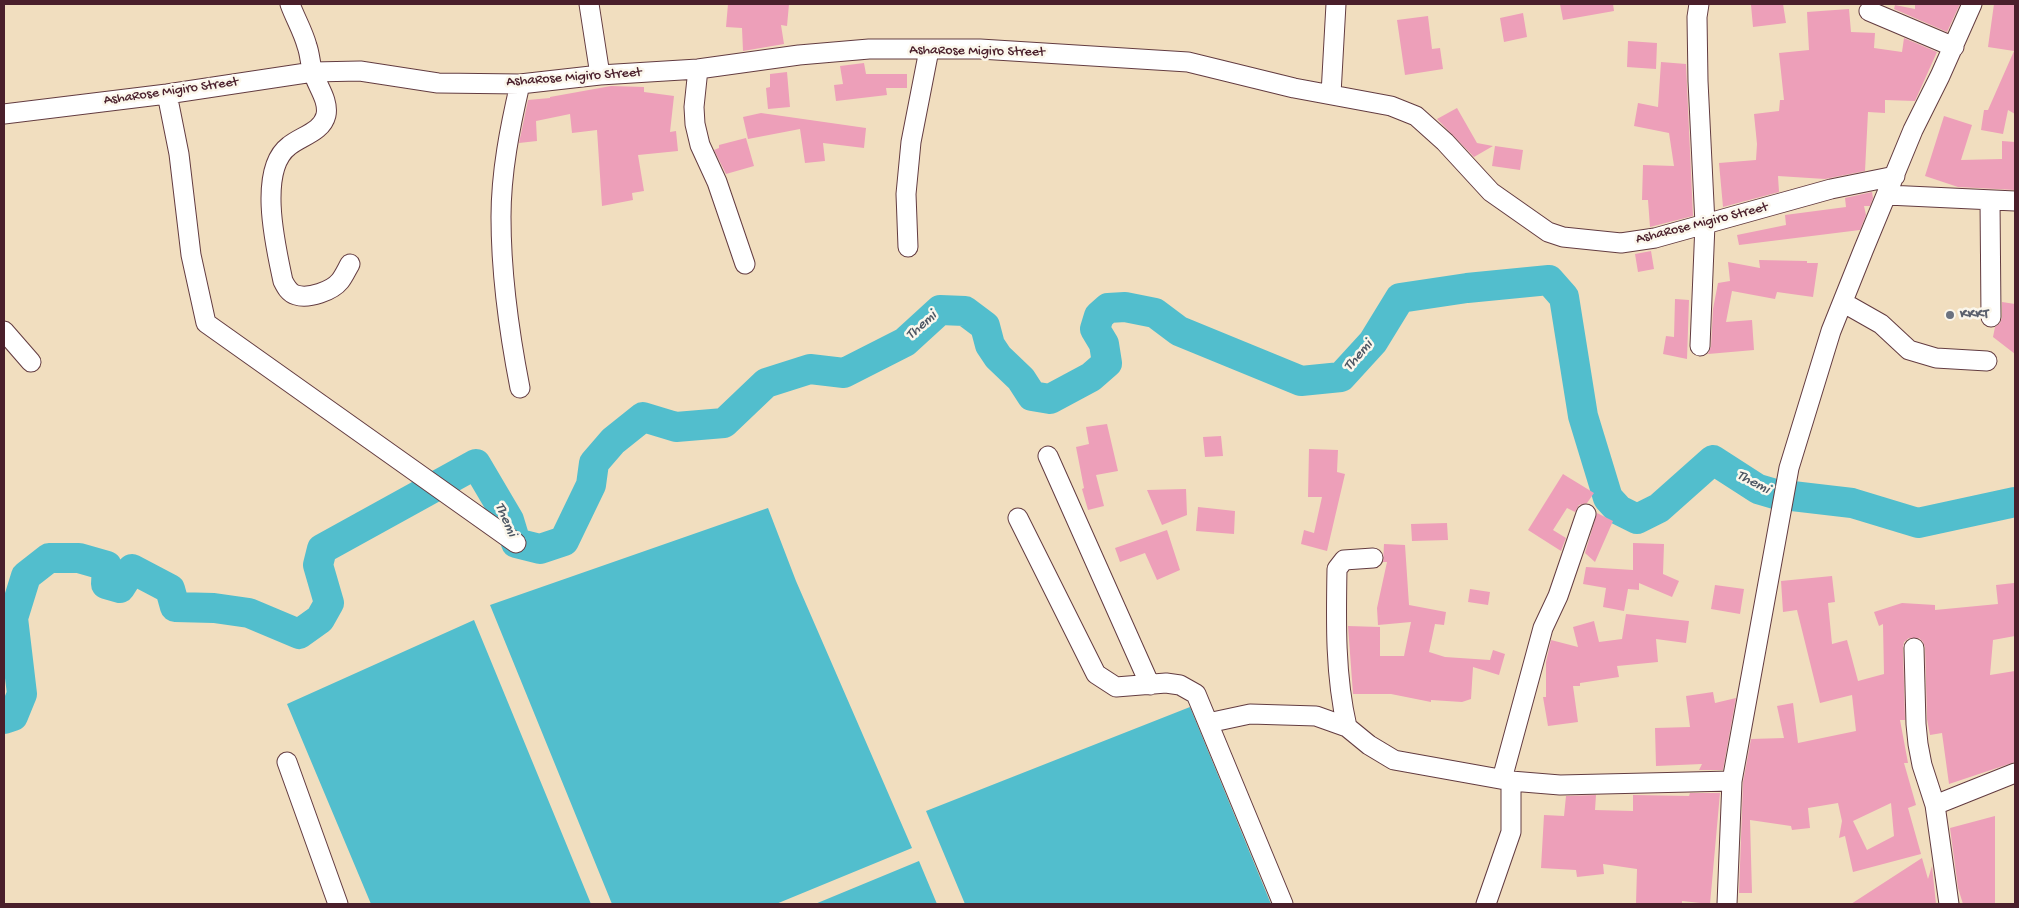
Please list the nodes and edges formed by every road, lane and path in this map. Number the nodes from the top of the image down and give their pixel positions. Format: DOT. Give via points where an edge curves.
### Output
graph roads {
  1 [pos="290,4"];
  2 [pos="589,4"];
  3 [pos="1336,4"];
  4 [pos="1699,4"];
  5 [pos="1972,4"];
  6 [pos="1868,11"];
  7 [pos="1954,47"];
  8 [pos="929,50"];
  9 [pos="698,69"];
  10 [pos="312,72"];
  11 [pos="600,75"];
  12 [pos="520,84"];
  13 [pos="167,94"];
  14 [pos="1331,94"];
  15 [pos="4,114"];
  16 [pos="1895,176"];
  17 [pos="1888,195"];
  18 [pos="1990,200"];
  19 [pos="2015,201"];
  20 [pos="1705,224"];
  21 [pos="908,247"];
  22 [pos="350,264"];
  23 [pos="744,264"];
  24 [pos="1844,302"];
  25 [pos="1990,317"];
  26 [pos="4,331"];
  27 [pos="1700,346"];
  28 [pos="31,362"];
  29 [pos="1987,362"];
  30 [pos="520,388"];
  31 [pos="1048,456"];
  32 [pos="1586,514"];
  33 [pos="1018,518"];
  34 [pos="516,543"];
  35 [pos="1373,558"];
  36 [pos="1914,648"];
  37 [pos="1150,685"];
  38 [pos="1208,723"];
  39 [pos="1347,727"];
  40 [pos="287,762"];
  41 [pos="2015,773"];
  42 [pos="1507,780"];
  43 [pos="1732,781"];
  44 [pos="1935,805"];
  45 [pos="338,904"];
  46 [pos="1283,904"];
  47 [pos="1486,904"];
  48 [pos="1727,904"];
  49 [pos="1949,904"];
  1 -- 10 [label="street" via="307,45"];
  2 -- 11 [label="street"];
  3 -- 14 [label="street"];
  4 -- 20 [label="street" via="1698,81"];
  5 -- 7 [label="street"];
  6 -- 7 [label="street"];
  7 -- 16 [label="street" via="1913,130"];
  8 -- 9 [label="street, AshaRose Migiro Street" via="869,49"];
  8 -- 14 [label="street, AshaRose Migiro Street" via="980,49 1188,62"];
  8 -- 21 [label="street" via="911,142 906,194"];
  9 -- 11 [label="street, AshaRose Migiro Street"];
  9 -- 23 [label="street" via="694,107 698,138 717,182"];
  10 -- 12 [label="street, AshaRose Migiro Street" via="360,71 438,83"];
  10 -- 13 [label="street, AshaRose Migiro Street"];
  10 -- 22 [label="street" via="325,102 326,113 318,129 287,147 277,162 270,211 277,253 283,281 296,295 328,290 340,282"];
  11 -- 12 [label="street, AshaRose Migiro Street"];
  12 -- 30 [label="street" via="506,157 501,216 508,311"];
  13 -- 15 [label="street, AshaRose Migiro Street"];
  13 -- 34 [label="street" via="179,154 191,255 206,323"];
  14 -- 20 [label="street, AshaRose Migiro Street" via="1392,106 1416,116 1491,192 1548,232 1563,237 1621,243 1655,238"];
  16 -- 17 [label="street"];
  16 -- 20 [label="street, AshaRose Migiro Street" via="1831,189"];
  17 -- 18 [label="street"];
  17 -- 24 [label="street"];
  18 -- 19 [label="street"];
  18 -- 25 [label="street"];
  20 -- 27 [label="street"];
  24 -- 29 [label="street" via="1881,324 1909,350 1936,358"];
  24 -- 43 [label="street" via="1826,347 1789,468"];
  26 -- 28 [label="street"];
  31 -- 37 [label="street"];
  32 -- 42 [label="street" via="1558,596 1543,628"];
  33 -- 37 [label="street" via="1096,674 1116,687"];
  35 -- 39 [label="street" via="1344,560 1337,569 1337,651"];
  36 -- 44 [label="street" via="1916,724 1922,765"];
  37 -- 38 [label="street" via="1166,683 1189,688 1196,694"];
  38 -- 39 [label="street" via="1250,714 1282,714 1316,716"];
  38 -- 46 [label="street"];
  39 -- 42 [label="street" via="1394,760"];
  40 -- 45 [label="street"];
  41 -- 44 [label="street"];
  42 -- 43 [label="street" via="1560,785"];
  42 -- 47 [label="street" via="1511,832"];
  43 -- 48 [label="street"];
  44 -- 49 [label="street"];
}
